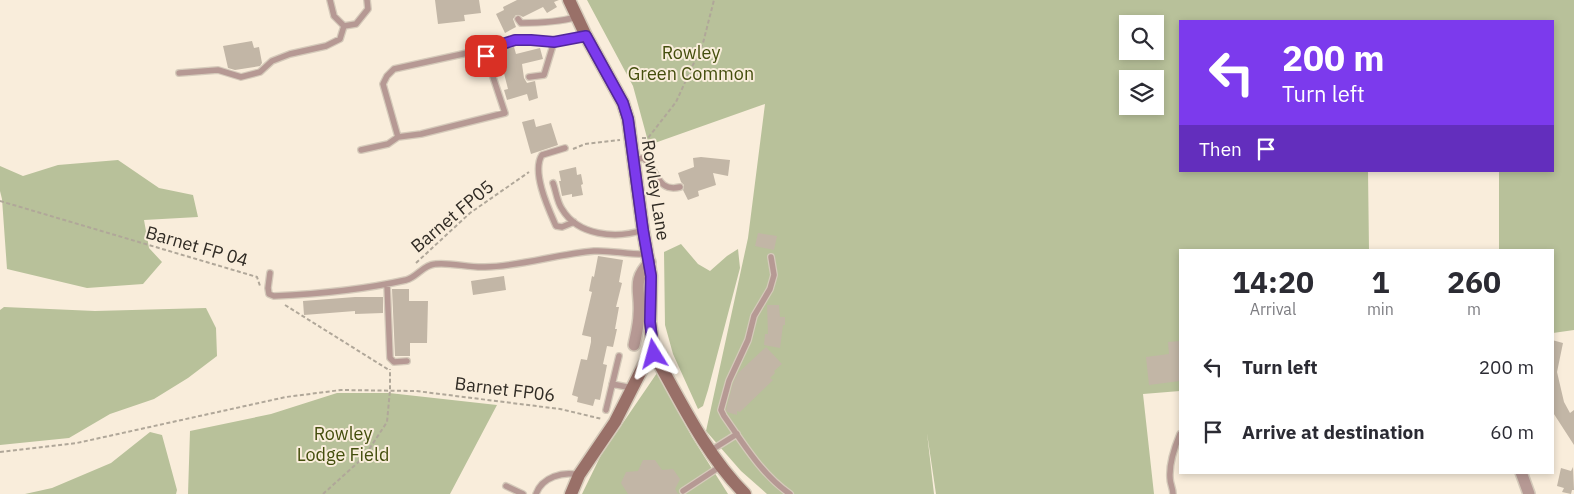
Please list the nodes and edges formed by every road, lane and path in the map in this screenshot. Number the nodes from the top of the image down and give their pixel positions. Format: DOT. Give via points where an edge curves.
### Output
graph roads {
  1 [pos="330,0"];
  2 [pos="367,0"];
  3 [pos="569,0"];
  4 [pos="714,0"];
  5 [pos="577,17"];
  6 [pos="518,19"];
  7 [pos="344,26"];
  8 [pos="586,36"];
  9 [pos="554,42"];
  10 [pos="490,48"];
  11 [pos="179,73"];
  12 [pos="530,77"];
  13 [pos="398,137"];
  14 [pos="631,139"];
  15 [pos="567,149"];
  16 [pos="362,150"];
  17 [pos="633,160"];
  18 [pos="539,166"];
  19 [pos="554,183"];
  20 [pos="680,186"];
  21 [pos="0,201"];
  22 [pos="574,222"];
  23 [pos="643,230"];
  24 [pos="771,257"];
  25 [pos="649,258"];
  26 [pos="415,264"];
  27 [pos="270,273"];
  28 [pos="387,284"];
  29 [pos="269,294"];
  30 [pos="285,305"];
  31 [pos="634,345"];
  32 [pos="654,354"];
  33 [pos="619,356"];
  34 [pos="390,358"];
  35 [pos="407,361"];
  36 [pos="390,371"];
  37 [pos="612,384"];
  38 [pos="632,388"];
  39 [pos="390,390"];
  40 [pos="606,410"];
  41 [pos="615,422"];
  42 [pos="737,434"];
  43 [pos="1179,438"];
  44 [pos="710,451"];
  45 [pos="0,452"];
  46 [pos="721,466"];
  47 [pos="1522,474"];
  48 [pos="579,475"];
  49 [pos="506,486"];
  50 [pos="683,491"];
  51 [pos="323,494"];
  52 [pos="523,494"];
  53 [pos="536,494"];
  54 [pos="571,494"];
  55 [pos="745,494"];
  56 [pos="790,494"];
  57 [pos="1173,494"];
  58 [pos="1530,494"];
  1 -- 7 [label="lane" via="334,16"];
  2 -- 7 [label="lane" via="368,9 356,24"];
  3 -- 5 [label="street, Rowley Lane"];
  4 -- 14 [label="path" via="703,43 676,102 648,138"];
  5 -- 6 [label="lane" via="537,23 521,23"];
  5 -- 8 [label="street, Rowley Lane"];
  7 -- 11 [label="lane" via="340,39 272,61 260,72 242,77 218,70"];
  8 -- 9 [label="lane"];
  8 -- 14 [label="street, Rowley Lane" via="623,103"];
  9 -- 10 [label="lane" via="515,40"];
  9 -- 12 [label="lane" via="544,75"];
  10 -- 13 [label="lane" via="394,69 383,84"];
  10 -- 13 [label="lane" via="486,56 505,113"];
  13 -- 16 [label="lane" via="388,144"];
  14 -- 15 [label="path"];
  14 -- 17 [label="street, Rowley Lane"];
  15 -- 18 [label="lane" via="542,155"];
  17 -- 20 [label="lane" via="643,158 648,162 665,187"];
  17 -- 23 [label="street, Rowley Lane"];
  18 -- 22 [label="lane" via="545,203 556,226"];
  18 -- 26 [label="path, Barnet FP05" via="470,213"];
  19 -- 22 [label="lane" via="561,209"];
  21 -- 29 [label="path, Barnet FP 04" via="256,277 261,289"];
  22 -- 23 [label="lane" via="580,228 614,235"];
  23 -- 25 [label="street, Rowley Lane"];
  24 -- 42 [label="lane" via="774,275 770,289 754,316 721,410"];
  25 -- 28 [label="lane" via="596,251 492,267 435,264 422,268 412,278"];
  25 -- 31 [label="street" via="640,272"];
  25 -- 32 [label="street, Rowley Lane"];
  27 -- 29 [label="lane"];
  28 -- 29 [label="lane" via="317,294"];
  28 -- 34 [label="lane"];
  30 -- 36 [label="path"];
  32 -- 38 [label="street" via="646,361"];
  32 -- 44 [label="street"];
  33 -- 37 [label="lane"];
  34 -- 35 [label="lane" via="394,362"];
  34 -- 36 [label="path"];
  36 -- 39 [label="path"];
  37 -- 38 [label="lane"];
  37 -- 40 [label="lane"];
  38 -- 41 [label="street"];
  39 -- 41 [label="path, Barnet FP06" via="560,409"];
  39 -- 45 [label="path, Barnet FP06" via="341,390 286,397 77,443"];
  39 -- 51 [label="path" via="387,422 364,457"];
  41 -- 48 [label="street"];
  42 -- 44 [label="lane"];
  42 -- 56 [label="lane" via="773,480"];
  43 -- 57 [label="lane" via="1170,479"];
  44 -- 46 [label="street"];
  46 -- 50 [label="lane"];
  46 -- 55 [label="street"];
  47 -- 58 [label="street"];
  48 -- 53 [label="lane" via="556,476 544,482"];
  48 -- 54 [label="street"];
  49 -- 52 [label="lane"];
}
